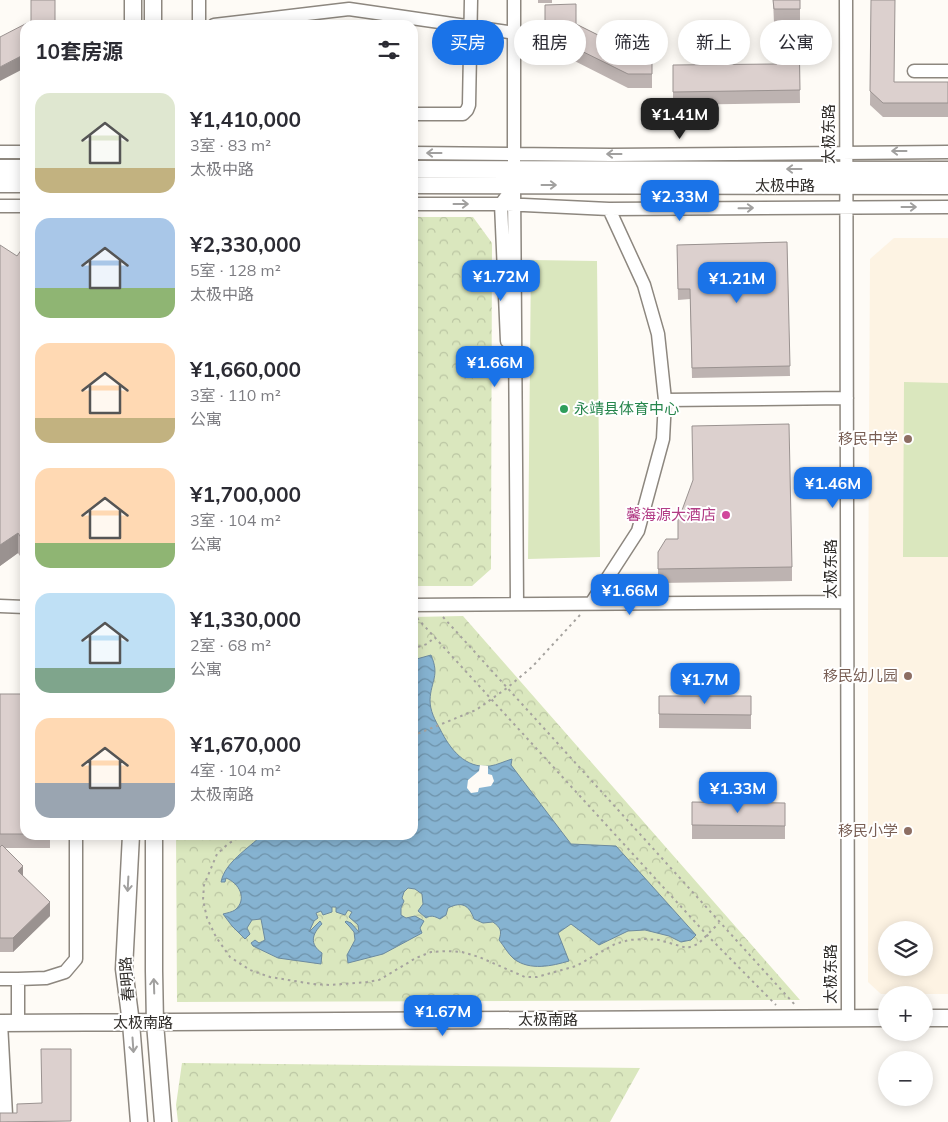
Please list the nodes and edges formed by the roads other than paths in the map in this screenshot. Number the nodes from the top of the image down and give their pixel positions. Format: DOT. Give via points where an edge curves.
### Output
graph roads {
  1 [pos="133,0"];
  2 [pos="153,0"];
  3 [pos="199,0"];
  4 [pos="471,0"];
  5 [pos="514,0"];
  6 [pos="846,0"];
  7 [pos="133,20"];
  8 [pos="153,20"];
  9 [pos="199,20"];
  10 [pos="256,20"];
  11 [pos="471,20"];
  12 [pos="515,20"];
  13 [pos="432,21"];
  14 [pos="470,65"];
  15 [pos="515,65"];
  16 [pos="914,71"];
  17 [pos="948,71"];
  18 [pos="418,114"];
  19 [pos="846,151"];
  20 [pos="0,152"];
  21 [pos="20,152"];
  22 [pos="948,152"];
  23 [pos="418,154"];
  24 [pos="0,168"];
  25 [pos="20,168"];
  26 [pos="418,169"];
  27 [pos="514,169"];
  28 [pos="948,170"];
  29 [pos="846,178"];
  30 [pos="418,183"];
  31 [pos="0,184"];
  32 [pos="20,184"];
  33 [pos="948,186"];
  34 [pos="418,204"];
  35 [pos="508,204"];
  36 [pos="0,206"];
  37 [pos="20,206"];
  38 [pos="846,207"];
  39 [pos="948,207"];
  40 [pos="609,209"];
  41 [pos="847,398"];
  42 [pos="664,400"];
  43 [pos="592,602"];
  44 [pos="847,602"];
  45 [pos="517,603"];
  46 [pos="418,604"];
  47 [pos="0,606"];
  48 [pos="20,607"];
  49 [pos="76,840"];
  50 [pos="131,840"];
  51 [pos="154,840"];
  52 [pos="0,979"];
  53 [pos="18,979"];
  54 [pos="848,1018"];
  55 [pos="878,1018"];
  56 [pos="933,1018"];
  57 [pos="948,1018"];
  58 [pos="1,1023"];
  59 [pos="18,1023"];
  60 [pos="131,1023"];
  61 [pos="156,1023"];
  62 [pos="0,1115"];
  63 [pos="139,1122"];
  64 [pos="163,1122"];
  1 -- 7 [label="main road"];
  2 -- 8 [label="main road"];
  3 -- 9 [label="street"];
  4 -- 11 [label="street"];
  5 -- 12 [label="street"];
  6 -- 19 [label="street, 太极东路"];
  10 -- 13 [label="street" via="349,9"];
  14 -- 18 [label="street" via="469,105 463,114"];
  15 -- 27 [label="street"];
  16 -- 17 [label="street"];
  22 -- 19 [label="street, one-way"];
  19 -- 27 [label="street, one-way" via="611,154"];
  19 -- 29 [label="street, 太极东路"];
  20 -- 21 [label="street"];
  27 -- 23 [label="street, one-way"];
  24 -- 25 [label="main road"];
  26 -- 27 [label="main road, 太极中路"];
  27 -- 29 [label="main road, 太极中路"];
  27 -- 30 [label="main road, 太极中路"];
  27 -- 35 [label="street"];
  28 -- 29 [label="main road, 太极中路"];
  29 -- 33 [label="main road, 太极中路"];
  29 -- 38 [label="street, 太极东路"];
  31 -- 32 [label="main road"];
  34 -- 35 [label="street, one-way"];
  35 -- 40 [label="street"];
  35 -- 45 [label="street"];
  36 -- 37 [label="street"];
  38 -- 39 [label="street, one-way"];
  40 -- 38 [label="street, one-way"];
  38 -- 41 [label="street, 太极东路"];
  40 -- 42 [label="street" via="644,285 654,317"];
  41 -- 42 [label="street"];
  41 -- 44 [label="street, 太极东路"];
  42 -- 43 [label="street" via="663,439 638,531"];
  43 -- 44 [label="street"];
  43 -- 45 [label="street"];
  44 -- 54 [label="street, 太极东路"];
  45 -- 46 [label="street"];
  47 -- 48 [label="street"];
  49 -- 53 [label="street" via="76,960 65,972 46,978"];
  50 -- 60 [label="main road, 春明路, one-way" via="124,969"];
  61 -- 51 [label="main road, 春明路, one-way"];
  52 -- 53 [label="street"];
  53 -- 59 [label="street"];
  54 -- 55 [label="main road, 太极南路"];
  54 -- 61 [label="main road, 太极南路"];
  56 -- 57 [label="main road"];
  58 -- 59 [label="main road, 太极南路"];
  58 -- 62 [label="street" via="6,1115"];
  59 -- 60 [label="main road, 太极南路"];
  60 -- 61 [label="main road, 太极南路"];
  60 -- 63 [label="main road, 春明路, one-way"];
  61 -- 64 [label="main road, 春明路"];
}
